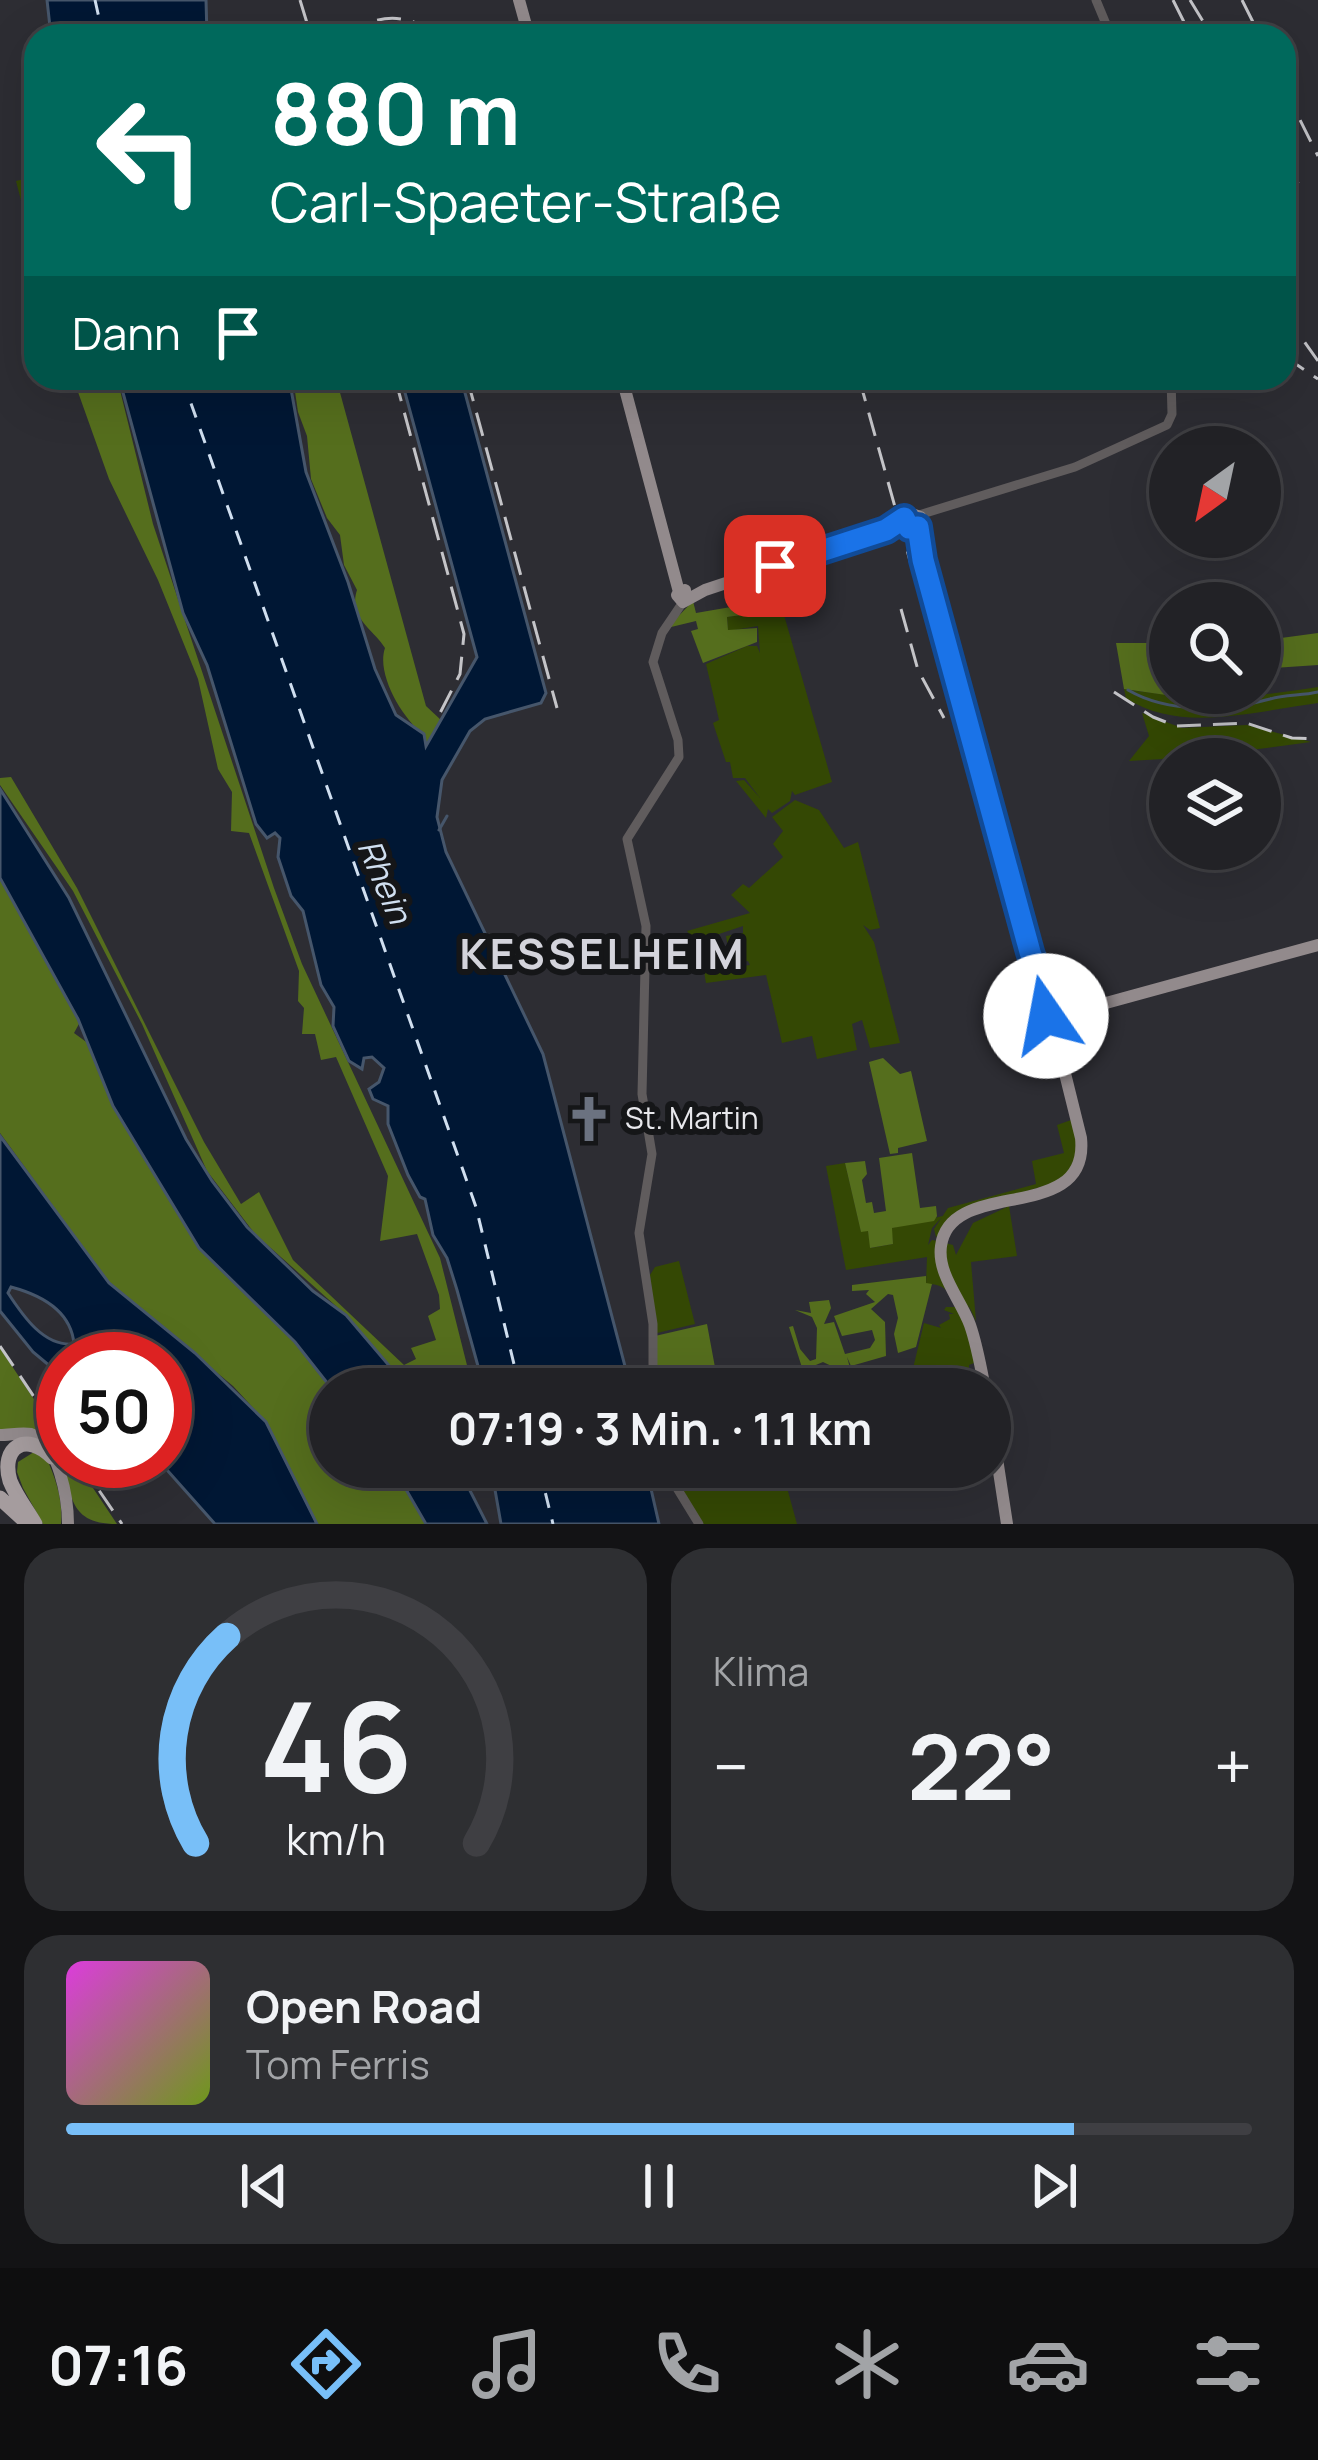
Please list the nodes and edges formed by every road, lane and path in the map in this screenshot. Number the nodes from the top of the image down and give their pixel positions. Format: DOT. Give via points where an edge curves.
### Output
graph roads {
  1 [pos="625,390"];
  2 [pos="1171,390"];
  3 [pos="907,526"];
  4 [pos="684,595"];
  5 [pos="1318,945"];
  6 [pos="1030,952"];
  7 [pos="1035,967"];
  8 [pos="1106,1004"];
  9 [pos="1059,1015"];
  10 [pos="653,1368"];
  11 [pos="981,1368"];
  12 [pos="0,1435"];
  13 [pos="36,1437"];
  14 [pos="36,1445"];
  15 [pos="0,1462"];
  16 [pos="4,1477"];
  17 [pos="64,1488"];
  18 [pos="677,1488"];
  19 [pos="1001,1488"];
  20 [pos="0,1498"];
  21 [pos="68,1521"];
  22 [pos="30,1524"];
  23 [pos="699,1524"];
  24 [pos="1007,1524"];
  1 -- 4 [label="main road"];
  2 -- 3 [label="street" via="1170,422 1075,467"];
  3 -- 4 [label="main road"];
  3 -- 6 [label="main road"];
  4 -- 10 [label="street" via="654,653 679,757 627,839 646,926 642,1094 652,1154 639,1233"];
  5 -- 8 [label="main road"];
  6 -- 7 [label="main road"];
  6 -- 9 [label="main road" via="1034,980"];
  7 -- 8 [label="main road" via="1065,1000"];
  7 -- 9 [label="main road"];
  8 -- 9 [label="main road"];
  9 -- 11 [label="main road" via="1056,1044 1082,1138 1077,1169 1055,1187 965,1214 940,1248"];
  12 -- 13 [label="main road"];
  14 -- 16 [label="highway" via="18,1445"];
  15 -- 16 [label="main road"];
  16 -- 22 [label="highway"];
  17 -- 21 [label="main road"];
  18 -- 23 [label="street"];
  19 -- 24 [label="main road"];
  20 -- 22 [label="highway"];
}
